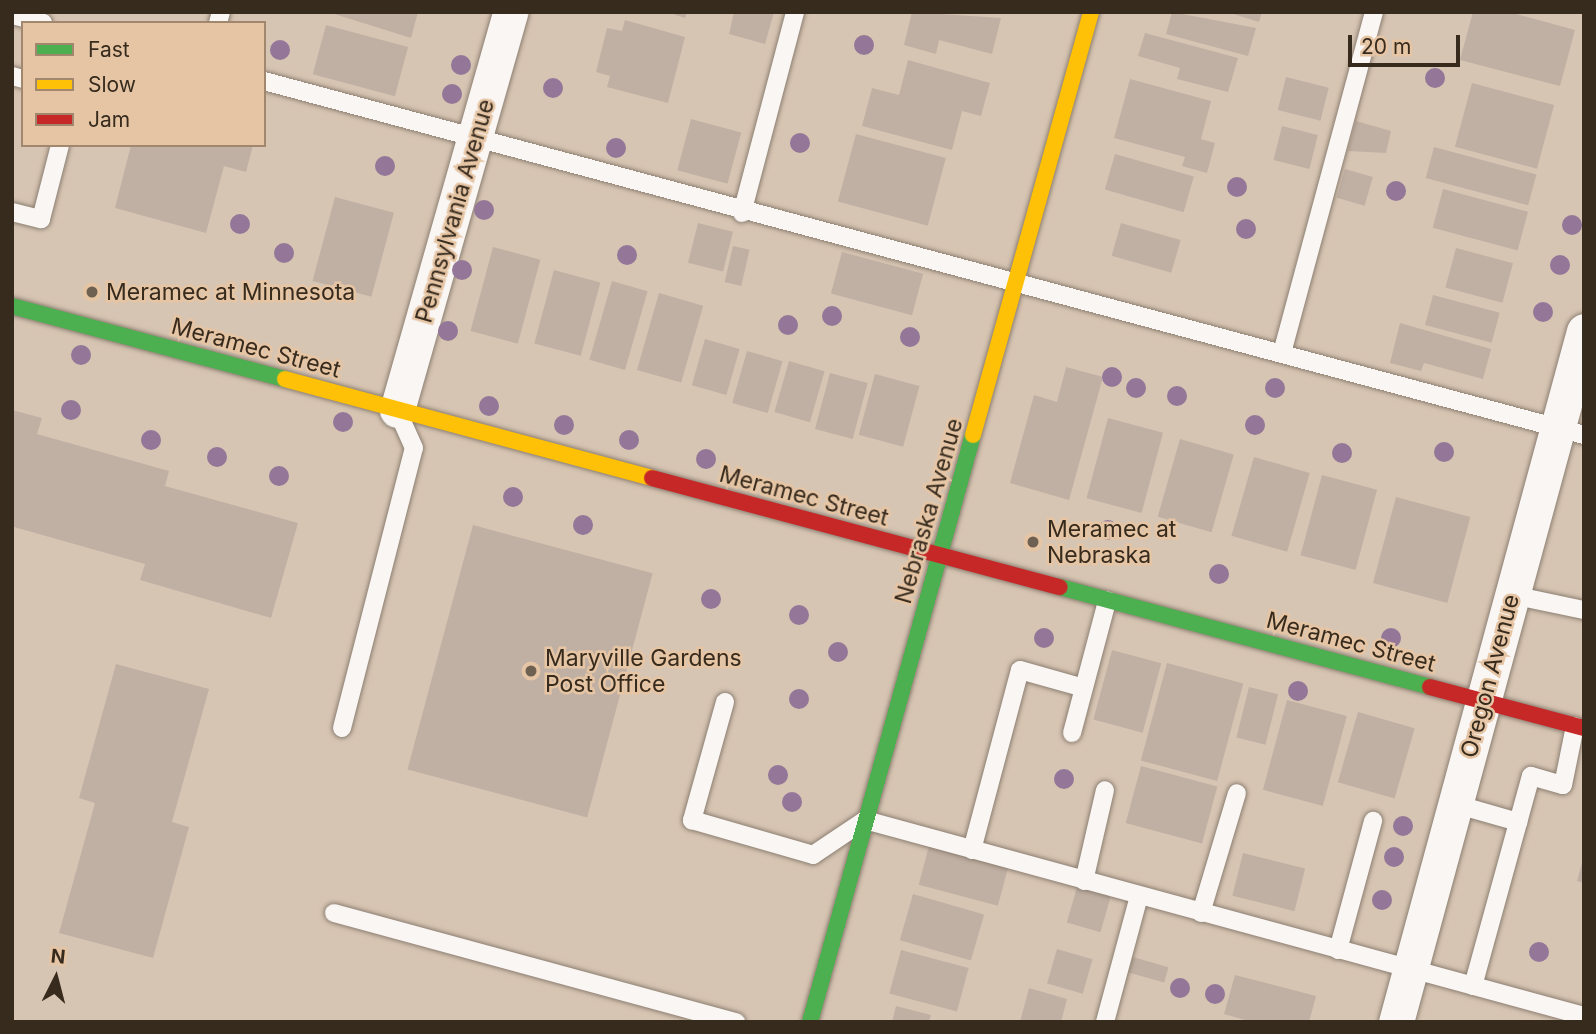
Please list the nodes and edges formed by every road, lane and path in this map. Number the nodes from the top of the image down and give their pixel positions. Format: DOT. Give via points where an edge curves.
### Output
graph roads {
  1 [pos="510,12"];
  2 [pos="795,12"];
  3 [pos="1091,12"];
  4 [pos="1374,12"];
  5 [pos="12,15"];
  6 [pos="35,21"];
  7 [pos="266,82"];
  8 [pos="477,138"];
  9 [pos="59,147"];
  10 [pos="12,212"];
  11 [pos="742,213"];
  12 [pos="1018,283"];
  13 [pos="12,306"];
  14 [pos="1584,331"];
  15 [pos="1282,353"];
  16 [pos="397,410"];
  17 [pos="1571,431"];
  18 [pos="939,556"];
  19 [pos="1512,595"];
  20 [pos="1107,601"];
  21 [pos="1584,610"];
  22 [pos="1084,688"];
  23 [pos="1483,701"];
  24 [pos="725,702"];
  25 [pos="1579,727"];
  26 [pos="342,728"];
  27 [pos="1072,733"];
  28 [pos="1105,790"];
  29 [pos="1237,793"];
  30 [pos="1455,804"];
  31 [pos="865,820"];
  32 [pos="1373,821"];
  33 [pos="1518,822"];
  34 [pos="972,850"];
  35 [pos="1084,881"];
  36 [pos="1139,896"];
  37 [pos="334,913"];
  38 [pos="1201,913"];
  39 [pos="1338,950"];
  40 [pos="1410,969"];
  41 [pos="1472,986"];
  42 [pos="1584,1016"];
  43 [pos="736,1022"];
  44 [pos="810,1022"];
  45 [pos="1105,1022"];
  46 [pos="1396,1022"];
  1 -- 8 [label="street, Pennsylvania Avenue"];
  2 -- 11 [label="lane"];
  3 -- 12 [label="street, Nebraska Avenue"];
  4 -- 15 [label="lane"];
  5 -- 6 [label="lane"];
  7 -- 8 [label="lane"];
  8 -- 11 [label="lane"];
  8 -- 16 [label="street, Pennsylvania Avenue"];
  9 -- 10 [label="lane" via="41,219"];
  11 -- 12 [label="lane"];
  12 -- 15 [label="lane"];
  12 -- 18 [label="street, Nebraska Avenue"];
  13 -- 16 [label="street, Meramec Street"];
  14 -- 17 [label="street, Oregon Avenue"];
  15 -- 17 [label="lane"];
  16 -- 18 [label="street, Meramec Street"];
  16 -- 26 [label="lane" via="414,448"];
  17 -- 19 [label="street, Oregon Avenue"];
  18 -- 20 [label="street, Meramec Street"];
  18 -- 31 [label="street, Nebraska Avenue"];
  19 -- 21 [label="lane"];
  19 -- 23 [label="street, Oregon Avenue"];
  20 -- 22 [label="lane"];
  20 -- 23 [label="street, Meramec Street"];
  22 -- 27 [label="lane"];
  22 -- 34 [label="lane" via="1020,670"];
  23 -- 25 [label="street, Meramec Street"];
  23 -- 30 [label="street, Oregon Avenue"];
  24 -- 31 [label="lane" via="692,820 813,855"];
  25 -- 33 [label="lane" via="1563,785 1531,776"];
  28 -- 35 [label="lane"];
  29 -- 38 [label="lane"];
  30 -- 33 [label="lane"];
  30 -- 40 [label="street, Oregon Avenue"];
  31 -- 34 [label="lane"];
  31 -- 44 [label="street, Nebraska Avenue"];
  32 -- 39 [label="lane"];
  33 -- 41 [label="lane"];
  34 -- 35 [label="lane"];
  35 -- 36 [label="lane"];
  36 -- 38 [label="lane"];
  36 -- 45 [label="lane"];
  37 -- 43 [label="lane"];
  38 -- 39 [label="lane"];
  39 -- 40 [label="lane"];
  40 -- 41 [label="lane"];
  40 -- 46 [label="street, Oregon Avenue"];
  41 -- 42 [label="lane"];
}
